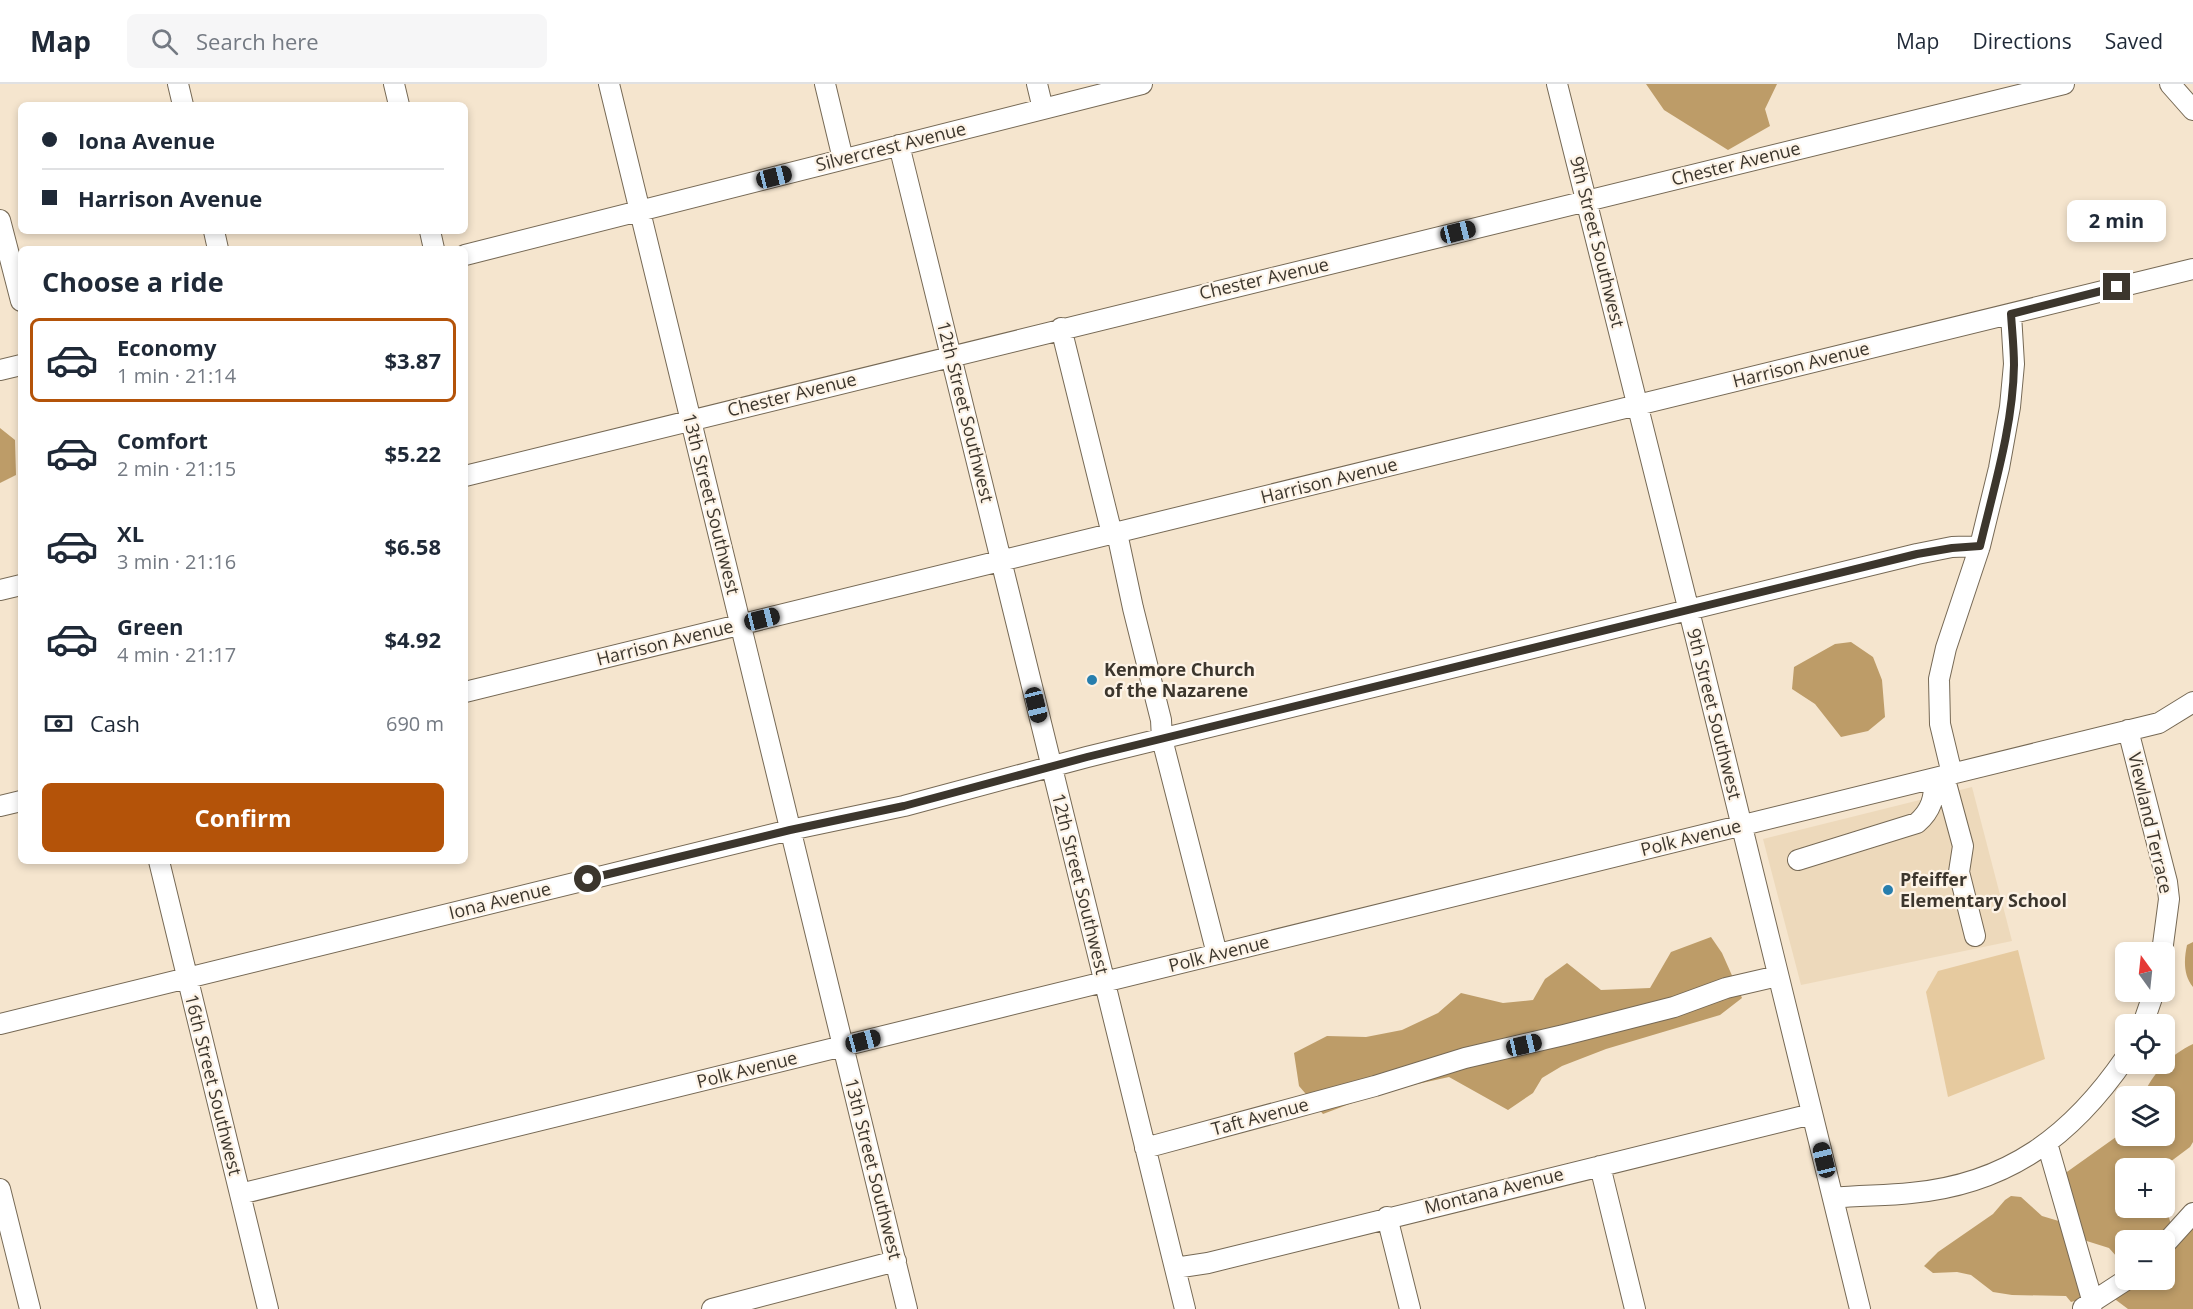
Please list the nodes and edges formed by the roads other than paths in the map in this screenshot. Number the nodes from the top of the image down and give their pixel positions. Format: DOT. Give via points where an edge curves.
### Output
graph roads {
  1 [pos="178,84"];
  2 [pos="394,84"];
  3 [pos="609,84"];
  4 [pos="825,84"];
  5 [pos="1037,84"];
  6 [pos="1142,84"];
  7 [pos="1557,84"];
  8 [pos="2064,84"];
  9 [pos="2170,84"];
  10 [pos="182,102"];
  11 [pos="398,102"];
  12 [pos="1042,109"];
  13 [pos="2193,110"];
  14 [pos="899,145"];
  15 [pos="843,159"];
  16 [pos="1587,201"];
  17 [pos="638,211"];
  18 [pos="0,220"];
  19 [pos="468,254"];
  20 [pos="2193,268"];
  21 [pos="18,289"];
  22 [pos="2011,314"];
  23 [pos="1061,328"];
  24 [pos="952,356"];
  25 [pos="18,366"];
  26 [pos="0,370"];
  27 [pos="1638,405"];
  28 [pos="691,420"];
  29 [pos="468,475"];
  30 [pos="1114,534"];
  31 [pos="1980,546"];
  32 [pos="1001,561"];
  33 [pos="18,586"];
  34 [pos="0,590"];
  35 [pos="1688,609"];
  36 [pos="740,625"];
  37 [pos="468,691"];
  38 [pos="2193,702"];
  39 [pos="2128,730"];
  40 [pos="1162,739"];
  41 [pos="1051,766"];
  42 [pos="1944,776"];
  43 [pos="18,802"];
  44 [pos="0,806"];
  45 [pos="1741,826"];
  46 [pos="790,830"];
  47 [pos="1798,860"];
  48 [pos="160,864"];
  49 [pos="1975,936"];
  50 [pos="2163,942"];
  51 [pos="1217,954"];
  52 [pos="1778,976"];
  53 [pos="187,977"];
  54 [pos="1104,982"];
  55 [pos="0,1024"];
  56 [pos="843,1046"];
  57 [pos="2115,1073"];
  58 [pos="1812,1114"];
  59 [pos="2047,1143"];
  60 [pos="1145,1148"];
  61 [pos="1600,1166"];
  62 [pos="0,1189"];
  63 [pos="240,1194"];
  64 [pos="1833,1198"];
  65 [pos="2193,1213"];
  66 [pos="1387,1217"];
  67 [pos="2175,1233"];
  68 [pos="896,1261"];
  69 [pos="1175,1268"];
  70 [pos="2115,1288"];
  71 [pos="2088,1306"];
  72 [pos="30,1309"];
  73 [pos="268,1309"];
  74 [pos="712,1309"];
  75 [pos="907,1309"];
  76 [pos="1185,1309"];
  77 [pos="1410,1309"];
  78 [pos="1635,1309"];
  79 [pos="1860,1309"];
  1 -- 10 [label="street"];
  2 -- 11 [label="street"];
  3 -- 17 [label="street, 13th Street Southwest"];
  4 -- 15 [label="street"];
  5 -- 12 [label="street"];
  6 -- 12 [label="street, Silvercrest Avenue"];
  7 -- 16 [label="street, 9th Street Southwest"];
  8 -- 16 [label="street, Chester Avenue"];
  9 -- 13 [label="street"];
  12 -- 14 [label="street, Silvercrest Avenue"];
  14 -- 15 [label="street, Silvercrest Avenue"];
  14 -- 24 [label="street, 12th Street Southwest"];
  15 -- 17 [label="street, Silvercrest Avenue"];
  16 -- 23 [label="street, Chester Avenue"];
  16 -- 27 [label="street, 9th Street Southwest"];
  17 -- 19 [label="street, Silvercrest Avenue"];
  17 -- 28 [label="street, 13th Street Southwest"];
  18 -- 21 [label="street"];
  20 -- 22 [label="street, Harrison Avenue"];
  22 -- 27 [label="street, Harrison Avenue"];
  22 -- 31 [label="street" via="2014,364 2010,407"];
  23 -- 24 [label="street, Chester Avenue"];
  23 -- 30 [label="street"];
  24 -- 28 [label="street, Chester Avenue"];
  24 -- 32 [label="street, 12th Street Southwest"];
  25 -- 26 [label="street"];
  27 -- 30 [label="street, Harrison Avenue"];
  27 -- 35 [label="street, 9th Street Southwest"];
  28 -- 29 [label="street, Chester Avenue"];
  28 -- 36 [label="street, 13th Street Southwest"];
  30 -- 32 [label="street, Harrison Avenue"];
  30 -- 40 [label="street" via="1161,720"];
  31 -- 35 [label="street, Iona Avenue" via="1917,554"];
  31 -- 42 [label="street" via="1939,679"];
  32 -- 36 [label="street, Harrison Avenue"];
  32 -- 41 [label="street, 12th Street Southwest"];
  33 -- 34 [label="street"];
  35 -- 40 [label="street, Iona Avenue"];
  35 -- 45 [label="street, 9th Street Southwest"];
  36 -- 37 [label="street, Harrison Avenue"];
  36 -- 46 [label="street, 13th Street Southwest"];
  38 -- 39 [label="street, Polk Avenue" via="2159,723"];
  39 -- 42 [label="street, Polk Avenue"];
  39 -- 50 [label="street, Viewland Terrace" via="2167,882 2169,899"];
  40 -- 41 [label="street, Iona Avenue"];
  40 -- 51 [label="street"];
  41 -- 46 [label="street, Iona Avenue" via="904,806"];
  41 -- 54 [label="street, 12th Street Southwest"];
  42 -- 45 [label="street, Polk Avenue"];
  42 -- 47 [label="street" via="1927,814 1917,823"];
  42 -- 49 [label="street" via="1963,846 1959,872"];
  43 -- 44 [label="street"];
  45 -- 51 [label="street, Polk Avenue"];
  45 -- 52 [label="street, 9th Street Southwest"];
  46 -- 53 [label="street, Iona Avenue"];
  46 -- 56 [label="street, 13th Street Southwest"];
  48 -- 53 [label="street, 16th Street Southwest"];
  51 -- 54 [label="street, Polk Avenue"];
  52 -- 58 [label="street, 9th Street Southwest"];
  52 -- 60 [label="street, Taft Avenue"];
  53 -- 55 [label="street, Iona Avenue"];
  53 -- 63 [label="street, 16th Street Southwest"];
  54 -- 56 [label="street, Polk Avenue"];
  54 -- 60 [label="street, 12th Street Southwest"];
  56 -- 63 [label="street, Polk Avenue"];
  56 -- 68 [label="street, 13th Street Southwest"];
  57 -- 59 [label="street" via="2081,1114"];
  58 -- 61 [label="street, Montana Avenue"];
  58 -- 64 [label="street, 9th Street Southwest"];
  59 -- 64 [label="street" via="2002,1170 1950,1187"];
  59 -- 71 [label="street"];
  60 -- 69 [label="street, 12th Street Southwest"];
  61 -- 66 [label="street, Montana Avenue"];
  61 -- 78 [label="street"];
  62 -- 72 [label="street"];
  63 -- 73 [label="street, 16th Street Southwest"];
  64 -- 79 [label="street, 9th Street Southwest"];
  65 -- 67 [label="street"];
  66 -- 69 [label="street, Montana Avenue"];
  66 -- 77 [label="street"];
  68 -- 74 [label="street"];
  68 -- 75 [label="street, 13th Street Southwest"];
  69 -- 76 [label="street, 12th Street Southwest"];
  70 -- 71 [label="street"];
}
